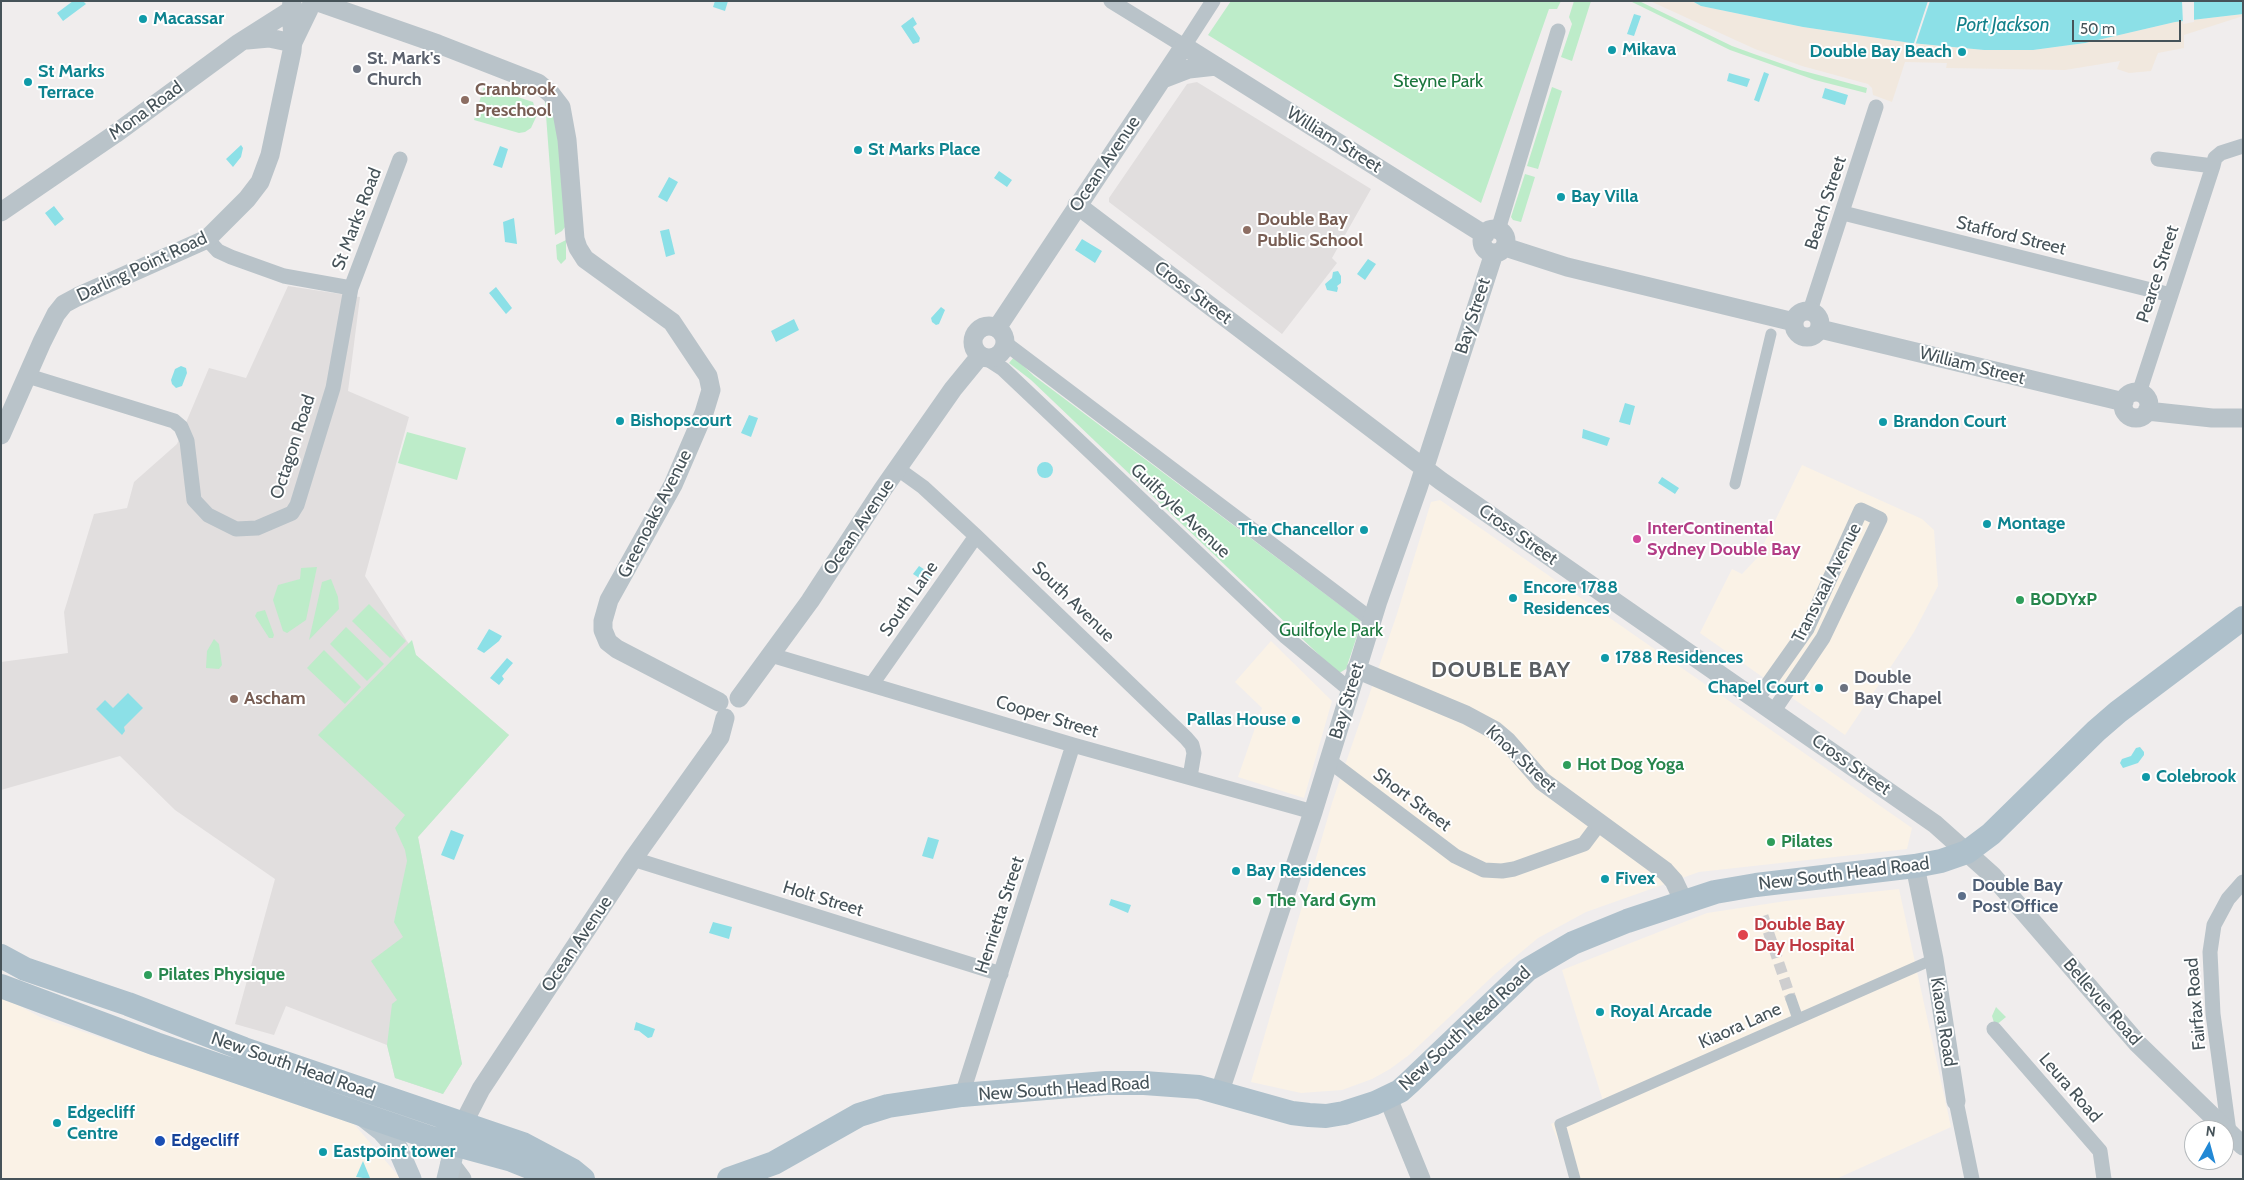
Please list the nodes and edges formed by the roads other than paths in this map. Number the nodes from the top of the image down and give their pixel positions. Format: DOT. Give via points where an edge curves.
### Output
graph roads {
  1 [pos="1111,1"];
  2 [pos="1213,1"];
  3 [pos="304,4"];
  4 [pos="1558,31"];
  5 [pos="238,43"];
  6 [pos="293,43"];
  7 [pos="1184,46"];
  8 [pos="1216,66"];
  9 [pos="1163,78"];
  10 [pos="1876,107"];
  11 [pos="2243,146"];
  12 [pos="400,159"];
  13 [pos="2158,159"];
  14 [pos="2213,166"];
  15 [pos="1077,205"];
  16 [pos="1,212"];
  17 [pos="1843,213"];
  18 [pos="207,239"];
  19 [pos="1495,241"];
  20 [pos="351,288"];
  21 [pos="2171,295"];
  22 [pos="1810,311"];
  23 [pos="1794,322"];
  24 [pos="1820,329"];
  25 [pos="1771,334"];
  26 [pos="1001,335"];
  27 [pos="983,357"];
  28 [pos="28,376"];
  29 [pos="2131,398"];
  30 [pos="2243,418"];
  31 [pos="1,435"];
  32 [pos="1423,468"];
  33 [pos="898,469"];
  34 [pos="1735,484"];
  35 [pos="976,536"];
  36 [pos="1844,546"];
  37 [pos="1863,555"];
  38 [pos="2243,618"];
  39 [pos="1372,620"];
  40 [pos="1808,626"];
  41 [pos="1825,634"];
  42 [pos="771,655"];
  43 [pos="1356,669"];
  44 [pos="872,684"];
  45 [pos="1350,690"];
  46 [pos="1756,701"];
  47 [pos="722,710"];
  48 [pos="1773,712"];
  49 [pos="1073,745"];
  50 [pos="1328,760"];
  51 [pos="1190,778"];
  52 [pos="1313,812"];
  53 [pos="1599,824"];
  54 [pos="1967,852"];
  55 [pos="633,860"];
  56 [pos="1915,866"];
  57 [pos="2243,882"];
  58 [pos="1684,902"];
  59 [pos="1,956"];
  60 [pos="1934,959"];
  61 [pos="1001,974"];
  62 [pos="1,986"];
  63 [pos="1791,999"];
  64 [pos="1798,1020"];
  65 [pos="1994,1029"];
  66 [pos="1220,1092"];
  67 [pos="962,1096"];
  68 [pos="1388,1098"];
  69 [pos="1956,1101"];
  70 [pos="360,1113"];
  71 [pos="2217,1120"];
  72 [pos="2227,1120"];
  73 [pos="2234,1137"];
  74 [pos="2243,1146"];
  75 [pos="456,1158"];
  76 [pos="411,1179"];
  77 [pos="559,1179"];
  78 [pos="583,1179"];
  79 [pos="729,1179"];
  80 [pos="1420,1179"];
  81 [pos="1575,1179"];
  82 [pos="1972,1179"];
  83 [pos="2104,1179"];
  1 -- 7 [label="street"];
  2 -- 7 [label="street, Ocean Avenue"];
  3 -- 5 [label="street, Mona Road"];
  3 -- 6 [label="street, Darling Point Road"];
  3 -- 47 [label="street, Greenoaks Avenue" via="438,44 538,83 561,108 568,148 574,239 578,248 585,258 672,322 708,376 711,390 673,485 609,600 603,630 608,642 617,649"];
  4 -- 19 [label="street, Bay Street"];
  5 -- 6 [label="street" via="259,38"];
  5 -- 16 [label="street, Mona Road" via="115,134"];
  6 -- 18 [label="street, Darling Point Road" via="266,168 247,199"];
  7 -- 8 [label="street, William Street"];
  7 -- 9 [label="street, Ocean Avenue"];
  8 -- 9 [label="street" via="1189,69"];
  8 -- 19 [label="street, William Street"];
  9 -- 15 [label="street, Ocean Avenue"];
  10 -- 17 [label="street, Beach Street"];
  11 -- 14 [label="street" via="2221,153"];
  12 -- 20 [label="street, St Marks Road"];
  13 -- 14 [label="street"];
  14 -- 21 [label="street, Pearce Street"];
  15 -- 26 [label="street, Ocean Avenue"];
  15 -- 32 [label="street, Cross Street"];
  17 -- 21 [label="street, Stafford Street"];
  17 -- 22 [label="street, Beach Street"];
  18 -- 20 [label="street, St Marks Road" via="218,251 230,257 284,276"];
  18 -- 28 [label="street, Darling Point Road" via="64,304 42,342"];
  19 -- 23 [label="street, William Street" via="1567,267"];
  19 -- 32 [label="street, Bay Street"];
  20 -- 28 [label="street, Octagon Road" via="332,388 297,505 292,513 257,528 236,529 208,515 194,500 187,441 181,427 174,421"];
  21 -- 29 [label="street, Pearce Street"];
  22 -- 23 [label="street" via="1800,313"];
  22 -- 24 [label="street" via="1820,320"];
  23 -- 24 [label="street" via="1796,331 1804,337 1813,336"];
  24 -- 29 [label="street, William Street"];
  25 -- 34 [label="street"];
  26 -- 27 [label="street" via="1001,353 992,358"];
  26 -- 27 [label="street" via="986,326 973,336 973,347"];
  26 -- 39 [label="street, Guilfoyle Avenue"];
  27 -- 33 [label="street, Ocean Avenue" via="958,383"];
  27 -- 45 [label="street, Guilfoyle Avenue" via="1003,369 1286,637"];
  28 -- 31 [label="street, Darling Point Road"];
  29 -- 30 [label="street" via="2125,412 2130,417 2139,418 2147,411"];
  32 -- 39 [label="street, Bay Street"];
  32 -- 46 [label="street, Cross Street"];
  33 -- 35 [label="street, South Avenue" via="924,488"];
  33 -- 42 [label="street, Ocean Avenue"];
  35 -- 44 [label="street, South Lane"];
  35 -- 51 [label="street, South Avenue" via="1186,738 1194,753"];
  36 -- 37 [label="street"];
  36 -- 37 [label="street, Transvaal Avenue" via="1860,510 1880,519"];
  36 -- 40 [label="street, Transvaal Avenue"];
  37 -- 41 [label="street, Transvaal Avenue"];
  38 -- 54 [label="main road, New South Head Road" via="2110,718 1991,834"];
  39 -- 43 [label="street, Bay Street"];
  40 -- 41 [label="street"];
  40 -- 46 [label="street, Transvaal Avenue"];
  41 -- 48 [label="street, Transvaal Avenue"];
  42 -- 44 [label="street, Cooper Street"];
  42 -- 47 [label="street, Ocean Avenue" via="739,698 728,695"];
  43 -- 45 [label="street, Bay Street"];
  43 -- 53 [label="street, Knox Street" via="1494,730 1542,781"];
  44 -- 49 [label="street, Cooper Street"];
  45 -- 50 [label="street, Bay Street"];
  46 -- 48 [label="street, Cross Street"];
  47 -- 55 [label="street, Ocean Avenue" via="720,737"];
  48 -- 54 [label="street, Cross Street" via="1935,824"];
  49 -- 51 [label="street, Cooper Street"];
  49 -- 61 [label="street, Henrietta Street"];
  50 -- 52 [label="street, Bay Street"];
  50 -- 53 [label="street, Short Street" via="1415,827 1475,867 1502,871 1550,857 1584,844"];
  51 -- 52 [label="street, Cooper Street"];
  52 -- 66 [label="street, Bay Street"];
  53 -- 58 [label="street, Knox Street" via="1665,871"];
  54 -- 56 [label="main road, New South Head Road"];
  54 -- 71 [label="street, Bellevue Road" via="1992,875 2138,1044"];
  55 -- 61 [label="street, Holt Street"];
  55 -- 75 [label="street, Ocean Avenue" via="481,1088"];
  56 -- 58 [label="main road, New South Head Road" via="1756,885 1715,892"];
  56 -- 60 [label="street, Kiaora Road"];
  57 -- 72 [label="street, Fairfax Road" via="2228,899 2214,925 2210,952 2213,1014"];
  58 -- 68 [label="main road, New South Head Road" via="1592,935 1541,960 1509,985 1410,1082"];
  59 -- 75 [label="main road, New South Head Road" via="25,969 128,1004 244,1050"];
  60 -- 64 [label="street, Kiaora Lane"];
  60 -- 69 [label="street, Kiaora Road"];
  61 -- 67 [label="street, Henrietta Street"];
  62 -- 70 [label="main road, New South Head Road" via="138,1038"];
  63 -- 64 [label="street"];
  64 -- 81 [label="street, Kiaora Lane" via="1560,1124"];
  65 -- 83 [label="street, Leura Road" via="2100,1151"];
  66 -- 67 [label="main road, New South Head Road" via="1144,1082"];
  66 -- 68 [label="main road, New South Head Road" via="1292,1112 1326,1116"];
  67 -- 79 [label="main road, New South Head Road" via="888,1106 859,1116 774,1163"];
  68 -- 80 [label="street"];
  69 -- 82 [label="street, Kiaora Road"];
  70 -- 75 [label="main road, New South Head Road"];
  70 -- 76 [label="main road" via="398,1149"];
  73 -- 74 [label="street, Bellevue Road"];
  75 -- 77 [label="main road, New South Head Road" via="512,1160"];
  75 -- 78 [label="main road, New South Head Road" via="523,1144 566,1166"];
}
